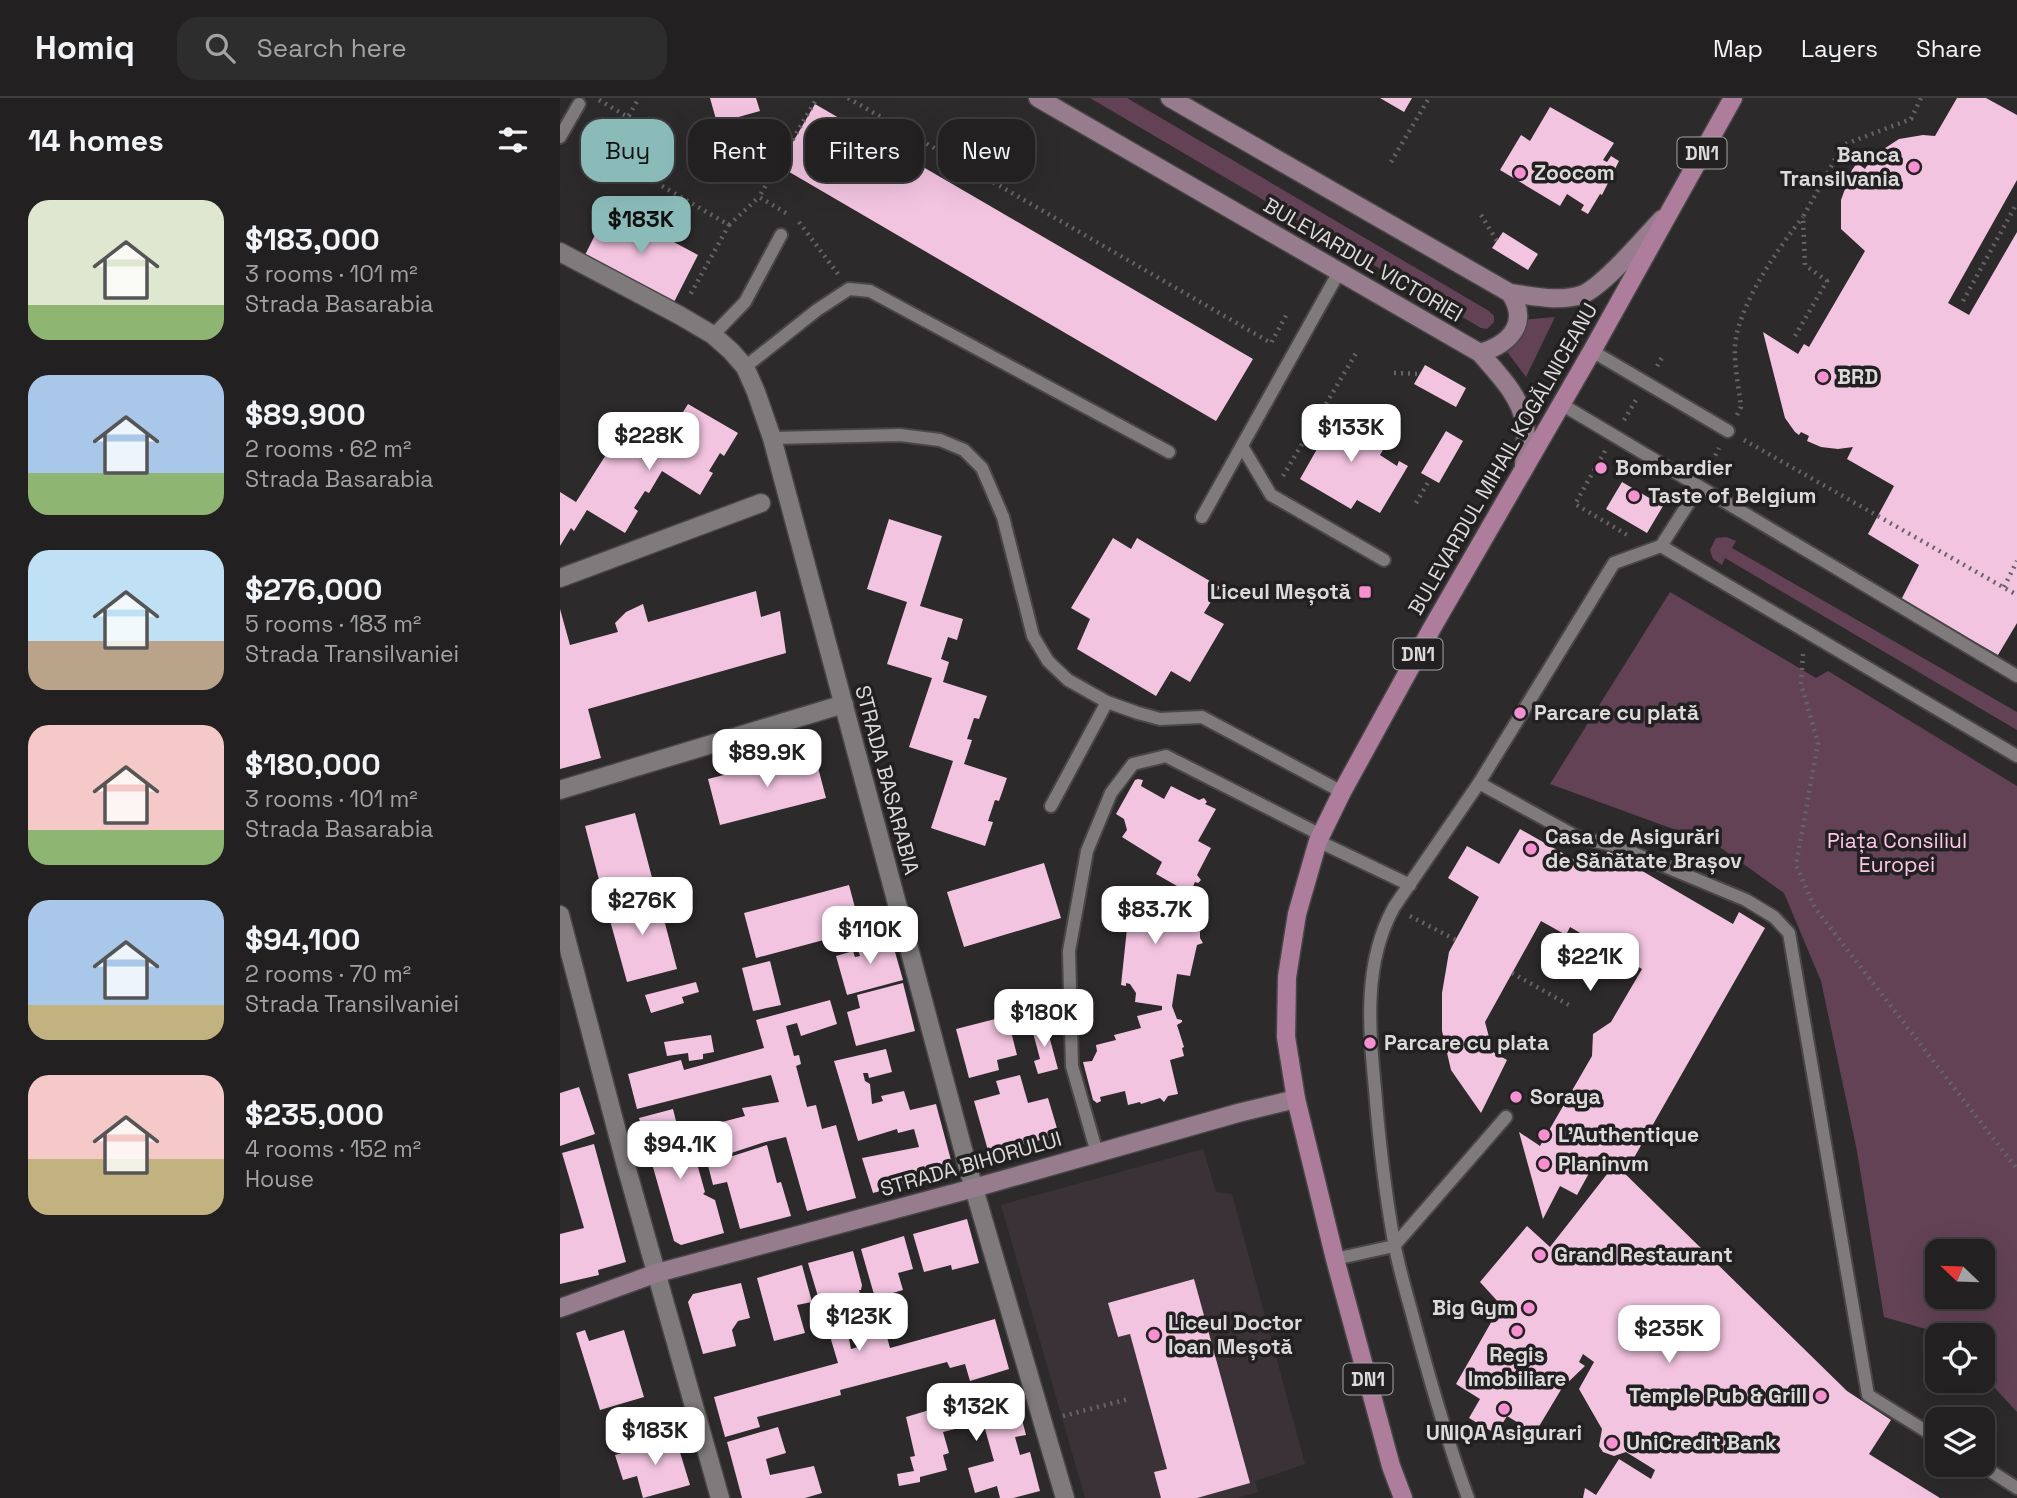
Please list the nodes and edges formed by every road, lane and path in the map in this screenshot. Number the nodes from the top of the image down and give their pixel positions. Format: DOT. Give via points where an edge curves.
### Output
graph roads {
  1 [pos="595,98"];
  2 [pos="639,98"];
  3 [pos="817,98"];
  4 [pos="848,98"];
  5 [pos="1038,98"];
  6 [pos="1170,98"];
  7 [pos="1429,98"];
  8 [pos="1733,98"];
  9 [pos="1921,98"];
  10 [pos="579,104"];
  11 [pos="628,117"];
  12 [pos="560,137"];
  13 [pos="1391,163"];
  14 [pos="759,197"];
  15 [pos="2017,203"];
  16 [pos="1671,209"];
  17 [pos="1481,215"];
  18 [pos="1803,217"];
  19 [pos="729,225"];
  20 [pos="781,235"];
  21 [pos="1497,241"];
  22 [pos="560,252"];
  23 [pos="1339,272"];
  24 [pos="849,289"];
  25 [pos="1510,293"];
  26 [pos="1963,301"];
  27 [pos="1288,312"];
  28 [pos="679,315"];
  29 [pos="713,335"];
  30 [pos="1795,336"];
  31 [pos="1358,350"];
  32 [pos="1592,351"];
  33 [pos="1480,353"];
  34 [pos="1663,356"];
  35 [pos="745,367"];
  36 [pos="1394,373"];
  37 [pos="1420,374"];
  38 [pos="1646,384"];
  39 [pos="1561,404"];
  40 [pos="1728,431"];
  41 [pos="1615,435"];
  42 [pos="772,439"];
  43 [pos="1242,446"];
  44 [pos="1169,452"];
  45 [pos="1524,469"];
  46 [pos="1430,479"];
  47 [pos="1699,487"];
  48 [pos="1272,495"];
  49 [pos="761,503"];
  50 [pos="1416,503"];
  51 [pos="1202,517"];
  52 [pos="1632,537"];
  53 [pos="1661,546"];
  54 [pos="1384,560"];
  55 [pos="2017,561"];
  56 [pos="560,578"];
  57 [pos="2004,587"];
  58 [pos="2017,595"];
  59 [pos="1803,649"];
  60 [pos="2017,676"];
  61 [pos="1107,702"];
  62 [pos="844,704"];
  63 [pos="2017,756"];
  64 [pos="1479,783"];
  65 [pos="560,790"];
  66 [pos="1342,792"];
  67 [pos="1051,806"];
  68 [pos="1319,838"];
  69 [pos="1410,885"];
  70 [pos="1394,907"];
  71 [pos="560,915"];
  72 [pos="1455,940"];
  73 [pos="1513,973"];
  74 [pos="1569,1005"];
  75 [pos="1296,1099"];
  76 [pos="1506,1117"];
  77 [pos="1097,1153"];
  78 [pos="2017,1169"];
  79 [pos="974,1188"];
  80 [pos="1394,1246"];
  81 [pos="1335,1259"];
  82 [pos="657,1273"];
  83 [pos="560,1308"];
  84 [pos="1925,1431"];
  85 [pos="1995,1474"];
  86 [pos="2017,1488"];
  87 [pos="720,1498"];
  88 [pos="1065,1498"];
  89 [pos="1403,1498"];
  90 [pos="1468,1498"];
  1 -- 11 [label="path"];
  2 -- 11 [label="path"];
  3 -- 14 [label="path"];
  4 -- 27 [label="path" via="1271,343"];
  5 -- 23 [label="main road, BULEVARDUL VICTORIEI"];
  6 -- 25 [label="main road, BULEVARDUL VICTORIEI"];
  7 -- 13 [label="path"];
  8 -- 16 [label="main road, BULEVARDUL MIHAIL KOGĂLNICEANU / DN1"];
  9 -- 18 [label="path" via="1911,119 1843,145"];
  10 -- 12 [label="lane"];
  11 -- 19 [label="path" via="662,186"];
  14 -- 19 [label="path"];
  14 -- 24 [label="path" via="801,223"];
  15 -- 26 [label="path"];
  16 -- 25 [label="main road, BULEVARDUL VICTORIEI" via="1619,265 1583,295 1553,298"];
  16 -- 32 [label="main road, BULEVARDUL MIHAIL KOGĂLNICEANU / DN1"];
  17 -- 21 [label="path"];
  18 -- 30 [label="path" via="1805,265 1827,281"];
  18 -- 40 [label="path" via="1781,244 1738,323 1735,349 1741,407"];
  19 -- 28 [label="path"];
  20 -- 29 [label="lane" via="745,302"];
  22 -- 28 [label="street, STRADA BASARABIA"];
  23 -- 33 [label="main road, BULEVARDUL VICTORIEI"];
  23 -- 43 [label="lane"];
  24 -- 35 [label="lane"];
  24 -- 44 [label="lane" via="870,291"];
  25 -- 33 [label="main road" via="1519,306 1517,323 1509,338"];
  28 -- 29 [label="street, STRADA BASARABIA"];
  29 -- 35 [label="street, STRADA BASARABIA"];
  31 -- 48 [label="path"];
  32 -- 38 [label="lane"];
  32 -- 39 [label="main road, BULEVARDUL MIHAIL KOGĂLNICEANU / DN1"];
  33 -- 45 [label="main road, BULEVARDUL VICTORIEI" via="1507,383 1525,424"];
  34 -- 38 [label="path"];
  35 -- 42 [label="street, STRADA BASARABIA"];
  36 -- 37 [label="path"];
  38 -- 40 [label="lane"];
  38 -- 41 [label="path"];
  39 -- 41 [label="lane"];
  39 -- 45 [label="main road, BULEVARDUL MIHAIL KOGĂLNICEANU / DN1"];
  40 -- 47 [label="path"];
  40 -- 57 [label="path"];
  41 -- 47 [label="lane"];
  41 -- 52 [label="path" via="1575,504"];
  42 -- 61 [label="lane" via="900,435 940,440 964,450 982,468 1003,517 1033,636 1048,661 1068,680"];
  42 -- 62 [label="street, STRADA BASARABIA"];
  43 -- 48 [label="lane"];
  43 -- 51 [label="lane"];
  45 -- 66 [label="main road, BULEVARDUL MIHAIL KOGĂLNICEANU / DN1"];
  46 -- 50 [label="path"];
  47 -- 53 [label="lane"];
  47 -- 60 [label="lane"];
  48 -- 54 [label="lane"];
  49 -- 56 [label="street"];
  53 -- 63 [label="lane"];
  53 -- 64 [label="lane" via="1614,563"];
  55 -- 57 [label="path"];
  57 -- 58 [label="path"];
  59 -- 78 [label="path" via="1801,684 1818,743 1797,865 1815,908"];
  61 -- 66 [label="lane" via="1160,719 1202,717"];
  61 -- 67 [label="lane"];
  62 -- 65 [label="street"];
  62 -- 79 [label="street, STRADA BASARABIA"];
  64 -- 69 [label="lane"];
  64 -- 84 [label="lane" via="1579,838 1614,845 1746,900 1788,933 1868,1395"];
  66 -- 68 [label="main road, BULEVARDUL MIHAIL KOGĂLNICEANU / DN1"];
  68 -- 69 [label="lane"];
  68 -- 75 [label="main road, BULEVARDUL MIHAIL KOGĂLNICEANU / DN1" via="1297,914 1287,977 1286,1037"];
  68 -- 77 [label="lane" via="1166,756 1133,764 1111,793 1087,851 1069,951 1072,1066"];
  69 -- 70 [label="lane"];
  70 -- 72 [label="path"];
  70 -- 80 [label="lane" via="1382,928 1370,983 1371,1051"];
  71 -- 82 [label="street"];
  73 -- 74 [label="path"];
  75 -- 77 [label="main road, STRADA BIHORULUI"];
  75 -- 81 [label="main road, BULEVARDUL MIHAIL KOGĂLNICEANU / DN1"];
  76 -- 80 [label="lane"];
  77 -- 79 [label="main road, STRADA BIHORULUI"];
  79 -- 82 [label="main road, STRADA BIHORULUI"];
  79 -- 88 [label="street, STRADA BASARABIA"];
  80 -- 81 [label="lane"];
  80 -- 90 [label="lane" via="1444,1432"];
  81 -- 89 [label="main road, BULEVARDUL MIHAIL KOGĂLNICEANU / DN1"];
  82 -- 83 [label="main road, STRADA BIHORULUI"];
  82 -- 87 [label="street"];
  85 -- 86 [label="lane"];
}
